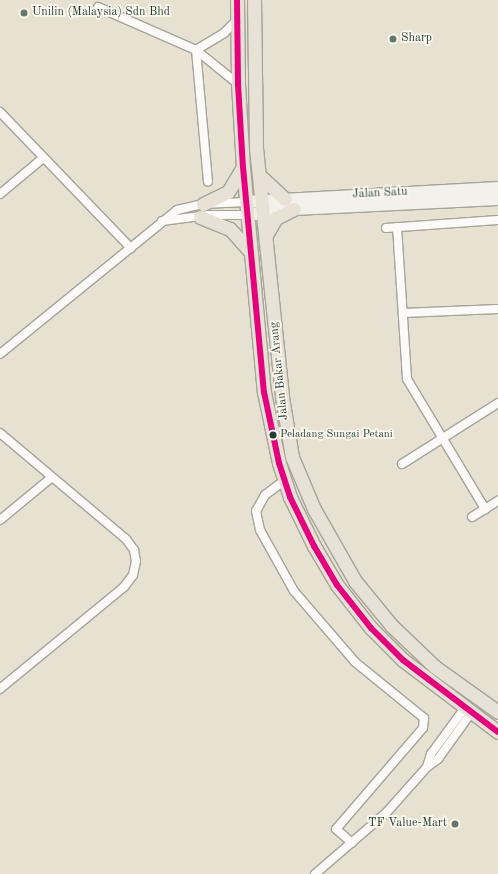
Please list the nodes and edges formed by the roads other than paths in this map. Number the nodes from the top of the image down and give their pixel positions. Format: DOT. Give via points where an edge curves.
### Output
graph roads {
  1 [pos="237,0"];
  2 [pos="254,0"];
  3 [pos="98,7"];
  4 [pos="238,19"];
  5 [pos="196,50"];
  6 [pos="238,84"];
  7 [pos="0,112"];
  8 [pos="43,158"];
  9 [pos="244,167"];
  10 [pos="259,175"];
  11 [pos="208,181"];
  12 [pos="498,188"];
  13 [pos="0,194"];
  14 [pos="498,199"];
  15 [pos="203,204"];
  16 [pos="289,204"];
  17 [pos="262,207"];
  18 [pos="247,208"];
  19 [pos="200,217"];
  20 [pos="498,220"];
  21 [pos="161,221"];
  22 [pos="397,227"];
  23 [pos="386,228"];
  24 [pos="266,235"];
  25 [pos="131,248"];
  26 [pos="250,251"];
  27 [pos="498,309"];
  28 [pos="403,313"];
  29 [pos="0,354"];
  30 [pos="498,403"];
  31 [pos="0,433"];
  32 [pos="442,438"];
  33 [pos="402,464"];
  34 [pos="51,478"];
  35 [pos="285,480"];
  36 [pos="498,501"];
  37 [pos="484,510"];
  38 [pos="472,518"];
  39 [pos="0,520"];
  40 [pos="0,689"];
  41 [pos="468,711"];
  42 [pos="498,712"];
  43 [pos="498,732"];
  44 [pos="352,843"];
  45 [pos="315,874"];
  1 -- 4 [label="main road, Jalan Bakar Arang"];
  2 -- 10 [label="main road, Jalan Bakar Arang" via="256,148"];
  3 -- 5 [label="street"];
  4 -- 5 [label="street" via="224,33"];
  4 -- 6 [label="main road, Jalan Bakar Arang"];
  5 -- 6 [label="street"];
  5 -- 11 [label="street"];
  6 -- 9 [label="main road, Jalan Bakar Arang"];
  7 -- 8 [label="street"];
  8 -- 13 [label="street"];
  8 -- 25 [label="street"];
  9 -- 15 [label="main road" via="228,192"];
  9 -- 18 [label="main road, Jalan Bakar Arang"];
  10 -- 16 [label="main road"];
  10 -- 17 [label="main road, Jalan Bakar Arang"];
  12 -- 16 [label="main road, Jalan Satu"];
  14 -- 16 [label="main road, Jalan Satu"];
  15 -- 18 [label="street"];
  15 -- 21 [label="street" via="177,210"];
  16 -- 17 [label="main road, Jalan Satu"];
  16 -- 24 [label="main road" via="276,218"];
  17 -- 18 [label="main road, Jalan Satu"];
  17 -- 24 [label="main road, Jalan Bakar Arang"];
  18 -- 19 [label="street"];
  18 -- 26 [label="main road, Jalan Bakar Arang"];
  19 -- 21 [label="street"];
  19 -- 26 [label="main road" via="230,229"];
  20 -- 22 [label="street"];
  21 -- 25 [label="street"];
  22 -- 23 [label="street"];
  22 -- 28 [label="street"];
  24 -- 42 [label="main road, Jalan Bakar Arang" via="283,405 292,457 314,509 355,581 392,626 435,667"];
  25 -- 29 [label="street"];
  26 -- 35 [label="main road, Jalan Bakar Arang" via="264,392"];
  27 -- 28 [label="street"];
  28 -- 32 [label="street" via="407,379"];
  30 -- 32 [label="street"];
  31 -- 34 [label="street"];
  32 -- 33 [label="street"];
  32 -- 37 [label="street"];
  34 -- 39 [label="street"];
  34 -- 40 [label="street" via="126,540 134,550 136,561 133,575 124,587"];
  35 -- 41 [label="main road, Jalan Bakar Arang" via="314,546 337,585 371,628 403,660"];
  35 -- 44 [label="street" via="265,495 256,511 260,530 294,590 355,662 424,718 423,728 336,829"];
  36 -- 37 [label="street"];
  37 -- 38 [label="street"];
  41 -- 43 [label="main road, Jalan Bakar Arang"];
  41 -- 44 [label="street" via="438,759 426,767 387,812"];
  44 -- 45 [label="street"];
}
